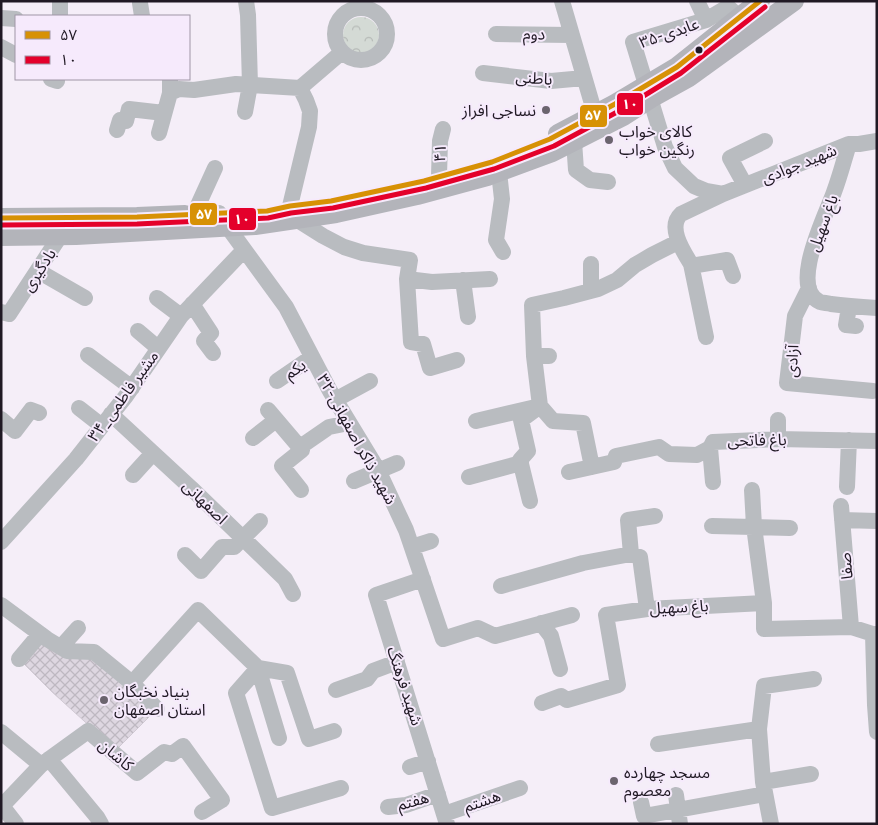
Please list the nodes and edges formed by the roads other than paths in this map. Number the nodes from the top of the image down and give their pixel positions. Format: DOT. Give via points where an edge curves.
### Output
graph roads {
  1 [pos="60,1"];
  2 [pos="246,1"];
  3 [pos="339,1"];
  4 [pos="384,1"];
  5 [pos="562,1"];
  6 [pos="697,1"];
  7 [pos="760,1"];
  8 [pos="794,1"];
  9 [pos="60,15"];
  10 [pos="1,18"];
  11 [pos="340,18"];
  12 [pos="15,19"];
  13 [pos="706,20"];
  14 [pos="385,22"];
  15 [pos="747,24"];
  16 [pos="496,34"];
  17 [pos="572,35"];
  18 [pos="1,47"];
  19 [pos="342,52"];
  20 [pos="15,54"];
  21 [pos="483,73"];
  22 [pos="584,78"];
  23 [pos="250,84"];
  24 [pos="170,86"];
  25 [pos="300,88"];
  26 [pos="649,92"];
  27 [pos="245,112"];
  28 [pos="164,113"];
  29 [pos="595,114"];
  30 [pos="443,129"];
  31 [pos="117,130"];
  32 [pos="159,133"];
  33 [pos="574,141"];
  34 [pos="765,141"];
  35 [pos="877,141"];
  36 [pos="849,144"];
  37 [pos="215,168"];
  38 [pos="500,172"];
  39 [pos="440,176"];
  40 [pos="608,182"];
  41 [pos="745,185"];
  42 [pos="723,194"];
  43 [pos="293,212"];
  44 [pos="194,214"];
  45 [pos="72,217"];
  46 [pos="1,218"];
  47 [pos="223,220"];
  48 [pos="62,235"];
  49 [pos="1,236"];
  50 [pos="678,242"];
  51 [pos="244,250"];
  52 [pos="503,252"];
  53 [pos="591,264"];
  54 [pos="691,264"];
  55 [pos="38,271"];
  56 [pos="733,276"];
  57 [pos="407,279"];
  58 [pos="490,279"];
  59 [pos="463,280"];
  60 [pos="809,288"];
  61 [pos="591,290"];
  62 [pos="85,298"];
  63 [pos="157,298"];
  64 [pos="849,307"];
  65 [pos="877,308"];
  66 [pos="186,310"];
  67 [pos="1,312"];
  68 [pos="468,318"];
  69 [pos="856,326"];
  70 [pos="138,331"];
  71 [pos="706,337"];
  72 [pos="158,348"];
  73 [pos="213,353"];
  74 [pos="88,355"];
  75 [pos="312,358"];
  76 [pos="457,360"];
  77 [pos="277,381"];
  78 [pos="370,381"];
  79 [pos="132,388"];
  80 [pos="873,391"];
  81 [pos="335,400"];
  82 [pos="540,406"];
  83 [pos="79,408"];
  84 [pos="39,413"];
  85 [pos="1,420"];
  86 [pos="107,420"];
  87 [pos="778,420"];
  88 [pos="476,421"];
  89 [pos="349,423"];
  90 [pos="256,430"];
  91 [pos="778,439"];
  92 [pos="848,440"];
  93 [pos="877,441"];
  94 [pos="300,447"];
  95 [pos="710,448"];
  96 [pos="153,453"];
  97 [pos="397,463"];
  98 [pos="521,464"];
  99 [pos="592,467"];
  100 [pos="378,470"];
  101 [pos="568,472"];
  102 [pos="132,475"];
  103 [pos="469,477"];
  104 [pos="354,481"];
  105 [pos="713,482"];
  106 [pos="847,487"];
  107 [pos="301,490"];
  108 [pos="752,490"];
  109 [pos="530,501"];
  110 [pos="655,516"];
  111 [pos="260,521"];
  112 [pos="877,521"];
  113 [pos="712,526"];
  114 [pos="754,526"];
  115 [pos="790,528"];
  116 [pos="243,538"];
  117 [pos="431,541"];
  118 [pos="1,542"];
  119 [pos="412,547"];
  120 [pos="631,554"];
  121 [pos="185,555"];
  122 [pos="423,579"];
  123 [pos="501,586"];
  124 [pos="293,594"];
  125 [pos="764,603"];
  126 [pos="1,605"];
  127 [pos="647,609"];
  128 [pos="572,615"];
  129 [pos="541,624"];
  130 [pos="850,627"];
  131 [pos="78,628"];
  132 [pos="40,634"];
  133 [pos="875,634"];
  134 [pos="61,647"];
  135 [pos="18,659"];
  136 [pos="397,662"];
  137 [pos="258,668"];
  138 [pos="560,669"];
  139 [pos="814,680"];
  140 [pos="132,683"];
  141 [pos="336,690"];
  142 [pos="542,703"];
  143 [pos="876,705"];
  144 [pos="157,709"];
  145 [pos="759,729"];
  146 [pos="334,731"];
  147 [pos="1,732"];
  148 [pos="877,732"];
  149 [pos="280,738"];
  150 [pos="658,744"];
  151 [pos="428,761"];
  152 [pos="45,762"];
  153 [pos="410,767"];
  154 [pos="811,774"];
  155 [pos="341,788"];
  156 [pos="520,788"];
  157 [pos="764,788"];
  158 [pos="438,794"];
  159 [pos="641,802"];
  160 [pos="388,807"];
  161 [pos="678,809"];
  162 [pos="202,812"];
  163 [pos="446,819"];
  164 [pos="16,824"];
  165 [pos="101,824"];
  166 [pos="770,824"];
  1 -- 9 [label="street"];
  2 -- 23 [label="street"];
  3 -- 11 [label="street"];
  4 -- 14 [label="street"];
  5 -- 17 [label="street"];
  6 -- 13 [label="street"];
  7 -- 15 [label="main road"];
  8 -- 15 [label="main road"];
  10 -- 12 [label="street"];
  11 -- 14 [label="street" via="355,8 364,8 380,15"];
  11 -- 19 [label="street" via="335,35"];
  13 -- 15 [label="street, ۳۵-عابدی" via="728,7"];
  13 -- 26 [label="street, ۳۵-عابدی" via="633,42"];
  14 -- 19 [label="street" via="387,38 373,57 356,60"];
  15 -- 26 [label="main road" via="689,77"];
  16 -- 17 [label="street, دوم"];
  17 -- 22 [label="street"];
  18 -- 20 [label="street"];
  19 -- 25 [label="street"];
  21 -- 22 [label="street, باطنی" via="551,81"];
  22 -- 29 [label="street"];
  23 -- 24 [label="street" via="194,90"];
  23 -- 25 [label="street"];
  23 -- 27 [label="street"];
  24 -- 28 [label="street"];
  25 -- 43 [label="street" via="310,111"];
  26 -- 29 [label="main road"];
  26 -- 33 [label="main road" via="624,116"];
  26 -- 42 [label="street" via="675,168 694,186"];
  28 -- 31 [label="street" via="129,109 126,121 120,120"];
  28 -- 32 [label="street"];
  29 -- 39 [label="main road" via="550,139 492,162"];
  30 -- 39 [label="street, ۴۱"];
  33 -- 38 [label="main road"];
  33 -- 40 [label="street" via="576,170 590,180"];
  34 -- 41 [label="street" via="730,158"];
  35 -- 36 [label="street, شهید جوادی"];
  36 -- 41 [label="street, شهید جوادی"];
  36 -- 60 [label="street, باغ سهیل" via="809,261"];
  37 -- 44 [label="street"];
  38 -- 43 [label="main road" via="336,213"];
  38 -- 52 [label="street" via="502,199 496,240"];
  39 -- 43 [label="main road"];
  41 -- 42 [label="street, شهید جوادی"];
  42 -- 50 [label="street, شهید جوادی" via="678,217 675,222"];
  43 -- 47 [label="main road" via="255,225"];
  43 -- 57 [label="street" via="344,248 410,260"];
  44 -- 45 [label="main road"];
  44 -- 47 [label="main road"];
  45 -- 46 [label="main road"];
  45 -- 48 [label="street, بادگیری"];
  47 -- 48 [label="main road"];
  47 -- 51 [label="street, ۳۲-شهید ذاکر اصفهانی"];
  48 -- 49 [label="main road"];
  48 -- 55 [label="street, بادگیری"];
  50 -- 54 [label="street, شهید جوادی"];
  50 -- 61 [label="street" via="635,265 617,280"];
  51 -- 66 [label="street, ۳۴_مشیر فاطمی"];
  51 -- 75 [label="street, ۳۲-شهید ذاکر اصفهانی" via="286,308"];
  53 -- 61 [label="street"];
  54 -- 56 [label="street" via="726,260"];
  54 -- 71 [label="street, شهید جوادی"];
  55 -- 62 [label="street"];
  55 -- 67 [label="street, بادگیری" via="9,314"];
  57 -- 59 [label="street" via="432,282"];
  57 -- 76 [label="street" via="411,342 423,344 430,368"];
  58 -- 59 [label="street"];
  59 -- 68 [label="street"];
  60 -- 64 [label="street" via="819,302"];
  60 -- 80 [label="street, آزادی" via="795,316 787,383"];
  61 -- 82 [label="street" via="532,305 542,356"];
  63 -- 66 [label="street"];
  64 -- 65 [label="street"];
  64 -- 69 [label="street" via="846,325"];
  66 -- 72 [label="street, ۳۴_مشیر فاطمی"];
  66 -- 73 [label="street" via="211,332 204,340"];
  70 -- 72 [label="street"];
  72 -- 79 [label="street, ۳۴_مشیر فاطمی"];
  74 -- 79 [label="street"];
  75 -- 77 [label="street, یکم"];
  75 -- 81 [label="street, ۳۲-شهید ذاکر اصفهانی"];
  78 -- 81 [label="street"];
  79 -- 86 [label="street, ۳۴_مشیر فاطمی"];
  81 -- 89 [label="street, ۳۲-شهید ذاکر اصفهانی"];
  82 -- 88 [label="street"];
  82 -- 98 [label="street" via="521,420 528,451 520,460"];
  82 -- 99 [label="street" via="553,421 583,423"];
  83 -- 86 [label="street, اصفهانی"];
  84 -- 85 [label="street" via="31,410 15,431"];
  86 -- 96 [label="street, اصفهانی"];
  86 -- 118 [label="street, ۳۴_مشیر فاطمی"];
  87 -- 91 [label="street"];
  89 -- 94 [label="street" via="330,427"];
  89 -- 100 [label="street, ۳۲-شهید ذاکر اصفهانی"];
  90 -- 94 [label="street" via="272,415"];
  91 -- 92 [label="street, باغ فاتحی"];
  91 -- 95 [label="street, باغ فاتحی" via="713,442"];
  92 -- 93 [label="street, باغ فاتحی"];
  92 -- 106 [label="street"];
  94 -- 107 [label="street" via="302,450 282,466"];
  95 -- 99 [label="street, باغ فاتحی" via="697,455 669,454 659,447 616,456 614,462"];
  95 -- 105 [label="street"];
  96 -- 102 [label="street"];
  96 -- 116 [label="street, اصفهانی"];
  97 -- 100 [label="street"];
  98 -- 103 [label="street"];
  98 -- 109 [label="street"];
  99 -- 101 [label="street, باغ فاتحی"];
  100 -- 104 [label="street"];
  100 -- 119 [label="street, ۳۲-شهید ذاکر اصفهانی"];
  108 -- 114 [label="street"];
  110 -- 120 [label="street" via="628,520"];
  111 -- 116 [label="street"];
  112 -- 130 [label="street, صفا" via="841,513"];
  113 -- 114 [label="street"];
  114 -- 115 [label="street"];
  114 -- 125 [label="street"];
  116 -- 121 [label="street" via="234,548 222,547 201,571"];
  116 -- 124 [label="street, اصفهانی" via="285,580"];
  117 -- 119 [label="street"];
  119 -- 122 [label="street, ۳۲-شهید ذاکر اصفهانی"];
  120 -- 123 [label="street" via="583,563"];
  120 -- 127 [label="street" via="640,557"];
  122 -- 129 [label="street, ۳۲-شهید ذاکر اصفهانی" via="443,639 478,628 495,636"];
  122 -- 136 [label="street, شهید فرهنگ" via="376,595"];
  125 -- 127 [label="street, باغ سهیل"];
  125 -- 130 [label="street" via="764,629"];
  126 -- 132 [label="street"];
  127 -- 142 [label="street, باغ سهیل" via="606,615 618,685 567,700 561,696"];
  128 -- 129 [label="street, ۳۲-شهید ذاکر اصفهانی"];
  129 -- 138 [label="street" via="551,636"];
  130 -- 133 [label="street"];
  131 -- 134 [label="street"];
  132 -- 134 [label="street"];
  132 -- 135 [label="street"];
  133 -- 143 [label="street"];
  134 -- 140 [label="street" via="67,651 94,652"];
  136 -- 141 [label="street" via="373,671 367,679"];
  136 -- 151 [label="street, شهید فرهنگ"];
  137 -- 140 [label="street" via="198,610"];
  137 -- 146 [label="street" via="286,673 309,739"];
  137 -- 149 [label="street"];
  137 -- 155 [label="street" via="236,693 272,808"];
  139 -- 145 [label="street" via="764,686"];
  140 -- 144 [label="street"];
  143 -- 148 [label="street"];
  145 -- 150 [label="street"];
  145 -- 157 [label="street"];
  147 -- 152 [label="street"];
  151 -- 153 [label="street"];
  151 -- 158 [label="street, شهید فرهنگ"];
  152 -- 162 [label="street, کاشان" via="88,731 137,773 164,752 172,754 184,746 222,800"];
  152 -- 164 [label="street, کاشان" via="2,806"];
  152 -- 165 [label="street"];
  154 -- 157 [label="street"];
  156 -- 163 [label="street, هشتم"];
  157 -- 161 [label="street"];
  157 -- 166 [label="street"];
  158 -- 160 [label="street, هفتم" via="406,805"];
  158 -- 163 [label="street, شهید فرهنگ"];
  159 -- 161 [label="street" via="644,816"];
}
